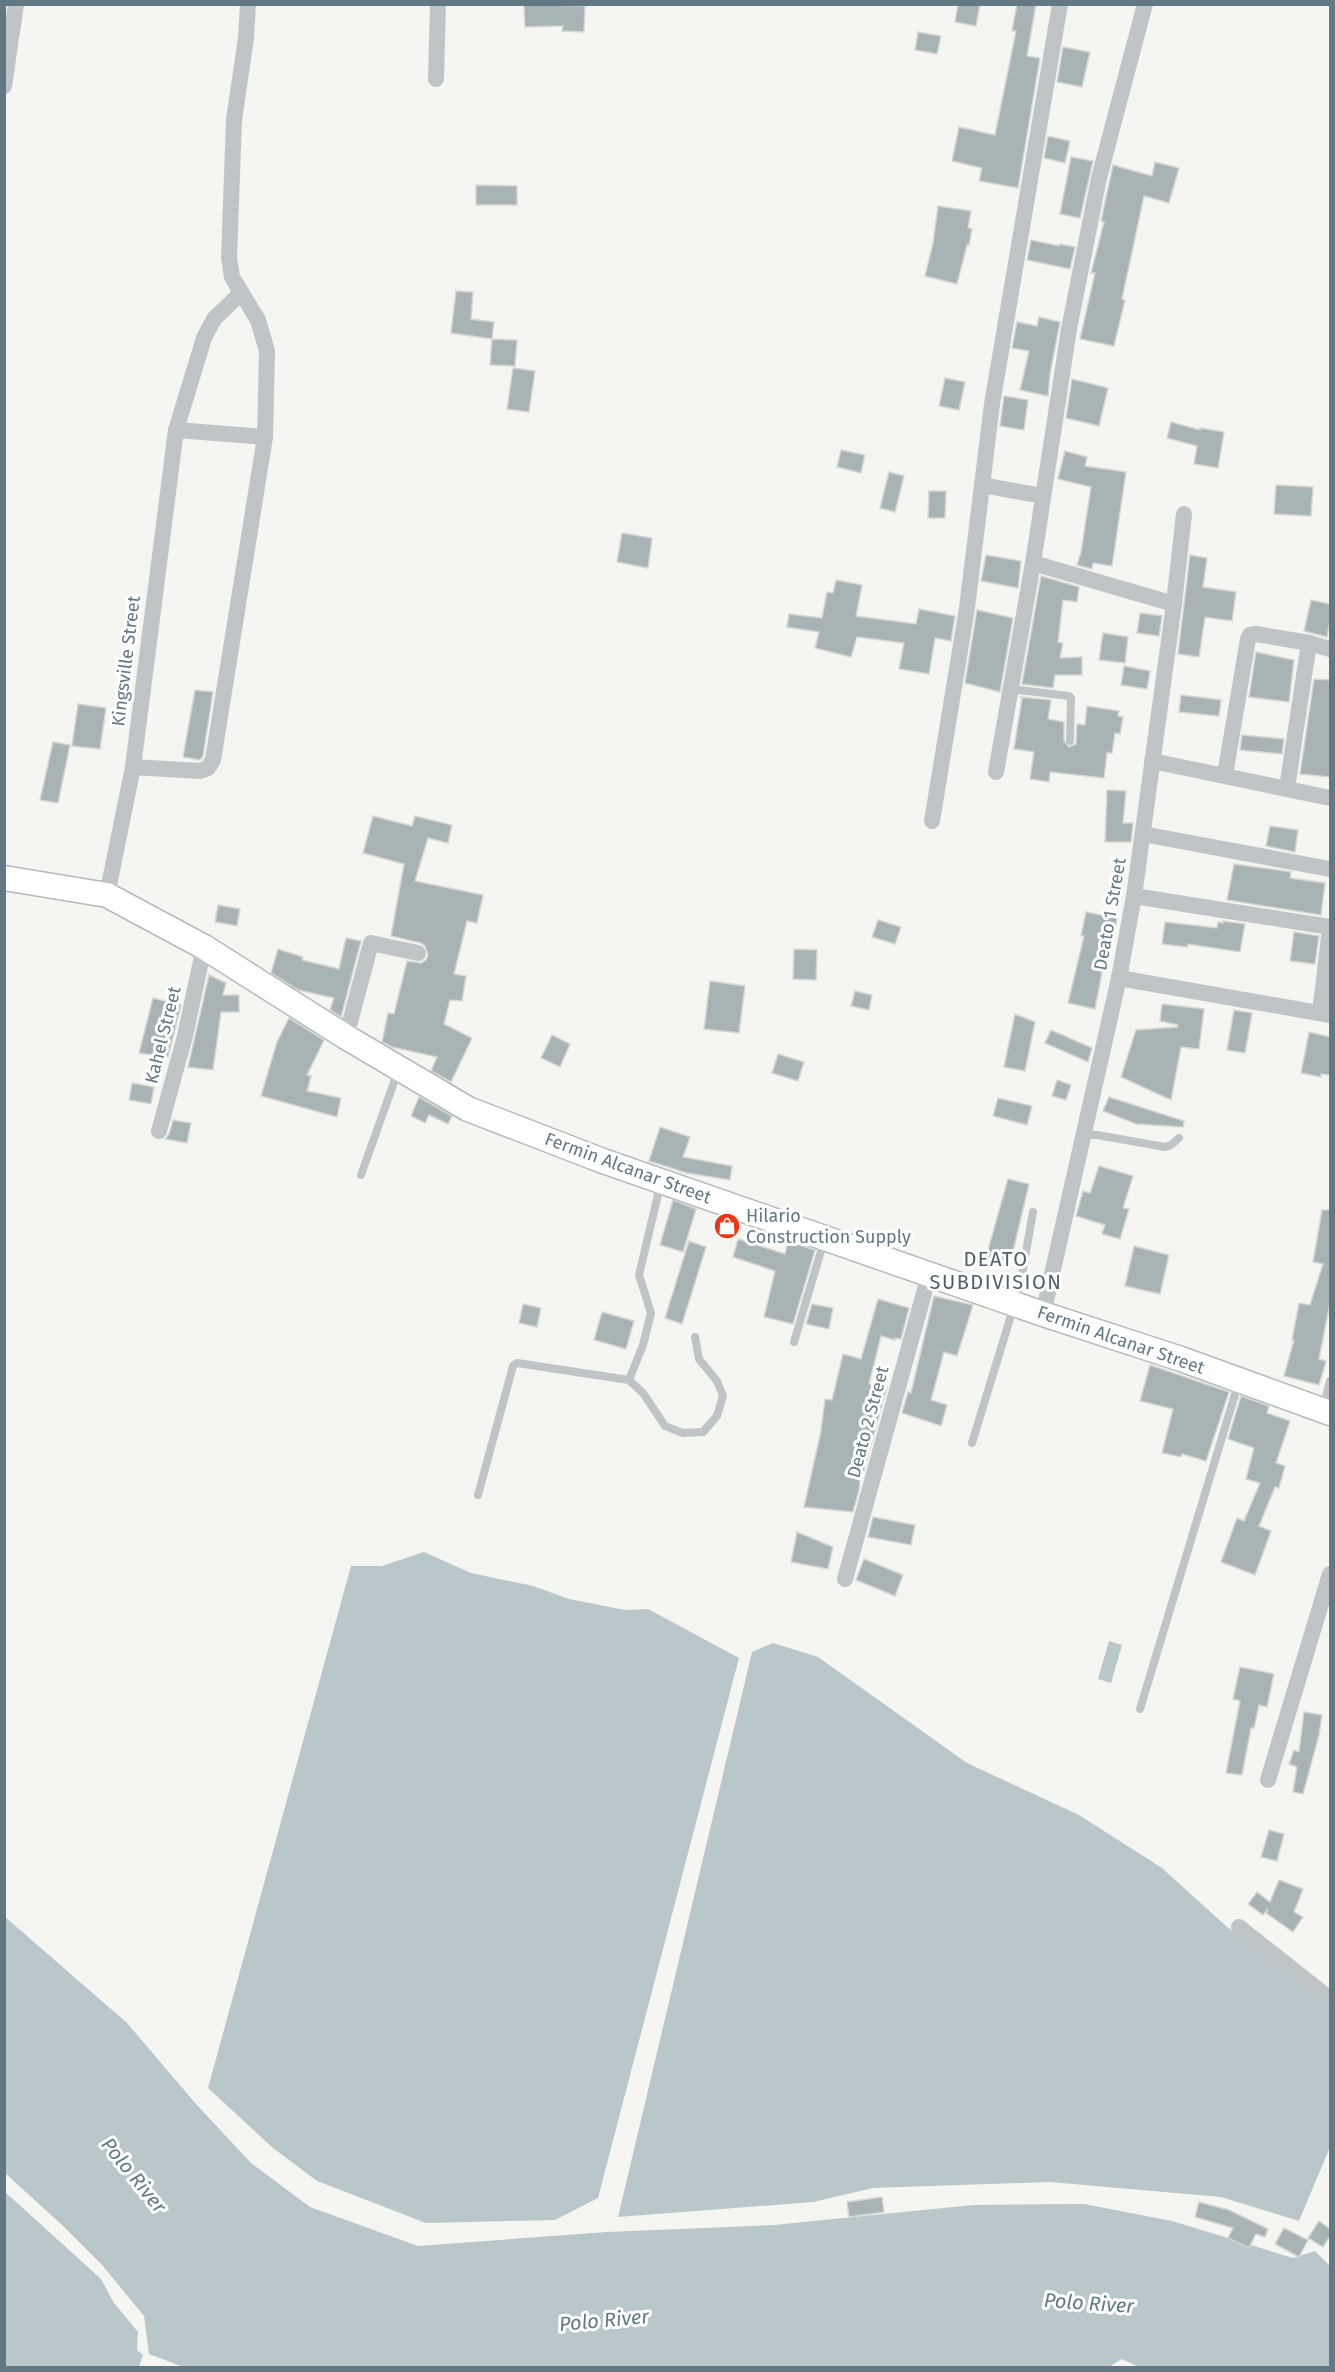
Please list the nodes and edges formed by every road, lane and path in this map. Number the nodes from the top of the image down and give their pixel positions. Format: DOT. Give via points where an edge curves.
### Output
graph roads {
  1 [pos="16,4"];
  2 [pos="248,4"];
  3 [pos="438,4"];
  4 [pos="1060,4"];
  5 [pos="1145,4"];
  6 [pos="436,80"];
  7 [pos="4,86"];
  8 [pos="241,293"];
  9 [pos="176,430"];
  10 [pos="266,437"];
  11 [pos="982,485"];
  12 [pos="1042,496"];
  13 [pos="1184,514"];
  14 [pos="1033,563"];
  15 [pos="1174,604"];
  16 [pos="1309,643"];
  17 [pos="1330,649"];
  18 [pos="1011,689"];
  19 [pos="1070,741"];
  20 [pos="1152,761"];
  21 [pos="133,767"];
  22 [pos="996,772"];
  23 [pos="1225,775"];
  24 [pos="1287,788"];
  25 [pos="1330,798"];
  26 [pos="932,820"];
  27 [pos="1143,834"];
  28 [pos="1330,869"];
  29 [pos="4,878"];
  30 [pos="107,895"];
  31 [pos="1134,896"];
  32 [pos="1330,928"];
  33 [pos="204,947"];
  34 [pos="418,954"];
  35 [pos="1119,978"];
  36 [pos="1325,1014"];
  37 [pos="346,1037"];
  38 [pos="399,1068"];
  39 [pos="159,1131"];
  40 [pos="1083,1135"];
  41 [pos="1179,1138"];
  42 [pos="361,1175"];
  43 [pos="662,1180"];
  44 [pos="1033,1212"];
  45 [pos="825,1238"];
  46 [pos="929,1275"];
  47 [pos="1014,1304"];
  48 [pos="1042,1314"];
  49 [pos="695,1337"];
  50 [pos="794,1342"];
  51 [pos="628,1380"];
  52 [pos="1239,1381"];
  53 [pos="1330,1381"];
  54 [pos="1327,1412"];
  55 [pos="972,1443"];
  56 [pos="478,1495"];
  57 [pos="1330,1574"];
  58 [pos="845,1579"];
  59 [pos="1140,1709"];
  60 [pos="1268,1780"];
  61 [pos="1239,1927"];
  62 [pos="1330,1999"];
  1 -- 7 [label="street"];
  2 -- 8 [label="street" via="234,120 230,208 229,258 232,277"];
  3 -- 6 [label="street"];
  4 -- 11 [label="street" via="992,404"];
  5 -- 12 [label="street" via="1099,178"];
  8 -- 9 [label="street, Kingsville Street" via="214,319 204,338"];
  8 -- 10 [label="street" via="258,320 267,351"];
  9 -- 10 [label="street"];
  9 -- 21 [label="street, Kingsville Street"];
  10 -- 21 [label="street" via="213,760 200,771"];
  11 -- 12 [label="street"];
  11 -- 26 [label="street"];
  12 -- 14 [label="street"];
  13 -- 15 [label="street, Deato 1 Street"];
  14 -- 15 [label="street"];
  14 -- 18 [label="street"];
  15 -- 20 [label="street, Deato 1 Street"];
  16 -- 17 [label="street"];
  16 -- 23 [label="street" via="1250,635"];
  16 -- 24 [label="street"];
  18 -- 19 [label="lane" via="1069,696"];
  18 -- 22 [label="street"];
  20 -- 23 [label="street"];
  20 -- 27 [label="street, Deato 1 Street"];
  21 -- 30 [label="street, Kingsville Street"];
  23 -- 24 [label="street"];
  24 -- 25 [label="street"];
  27 -- 28 [label="street"];
  27 -- 31 [label="street, Deato 1 Street"];
  29 -- 30 [label="main road, Fermin Alcanar Street"];
  30 -- 33 [label="main road, Fermin Alcanar Street"];
  31 -- 32 [label="street"];
  31 -- 35 [label="street, Deato 1 Street"];
  32 -- 36 [label="street"];
  33 -- 37 [label="main road, Fermin Alcanar Street"];
  33 -- 39 [label="street, Kahel Street"];
  34 -- 37 [label="street" via="371,944"];
  35 -- 36 [label="street"];
  35 -- 40 [label="street, Deato 1 Street"];
  37 -- 38 [label="main road, Fermin Alcanar Street"];
  38 -- 42 [label="lane"];
  38 -- 43 [label="main road, Fermin Alcanar Street" via="468,1109"];
  40 -- 41 [label="lane" via="1165,1147"];
  40 -- 48 [label="street, Deato 1 Street"];
  43 -- 45 [label="main road, Fermin Alcanar Street"];
  43 -- 51 [label="lane" via="639,1275 651,1313"];
  44 -- 47 [label="lane"];
  45 -- 46 [label="main road, Fermin Alcanar Street"];
  45 -- 50 [label="lane"];
  46 -- 47 [label="main road, Fermin Alcanar Street"];
  46 -- 58 [label="street, Deato 2 Street"];
  47 -- 48 [label="main road, Fermin Alcanar Street"];
  47 -- 55 [label="lane"];
  48 -- 52 [label="main road, Fermin Alcanar Street"];
  49 -- 51 [label="lane" via="699,1359 717,1381 723,1396 717,1416 703,1432 683,1433 665,1426 643,1393"];
  51 -- 56 [label="lane" via="517,1363 513,1366"];
  52 -- 54 [label="main road, Fermin Alcanar Street"];
  52 -- 59 [label="lane"];
  53 -- 54 [label="lane"];
  57 -- 60 [label="street"];
  61 -- 62 [label="street"];
}
